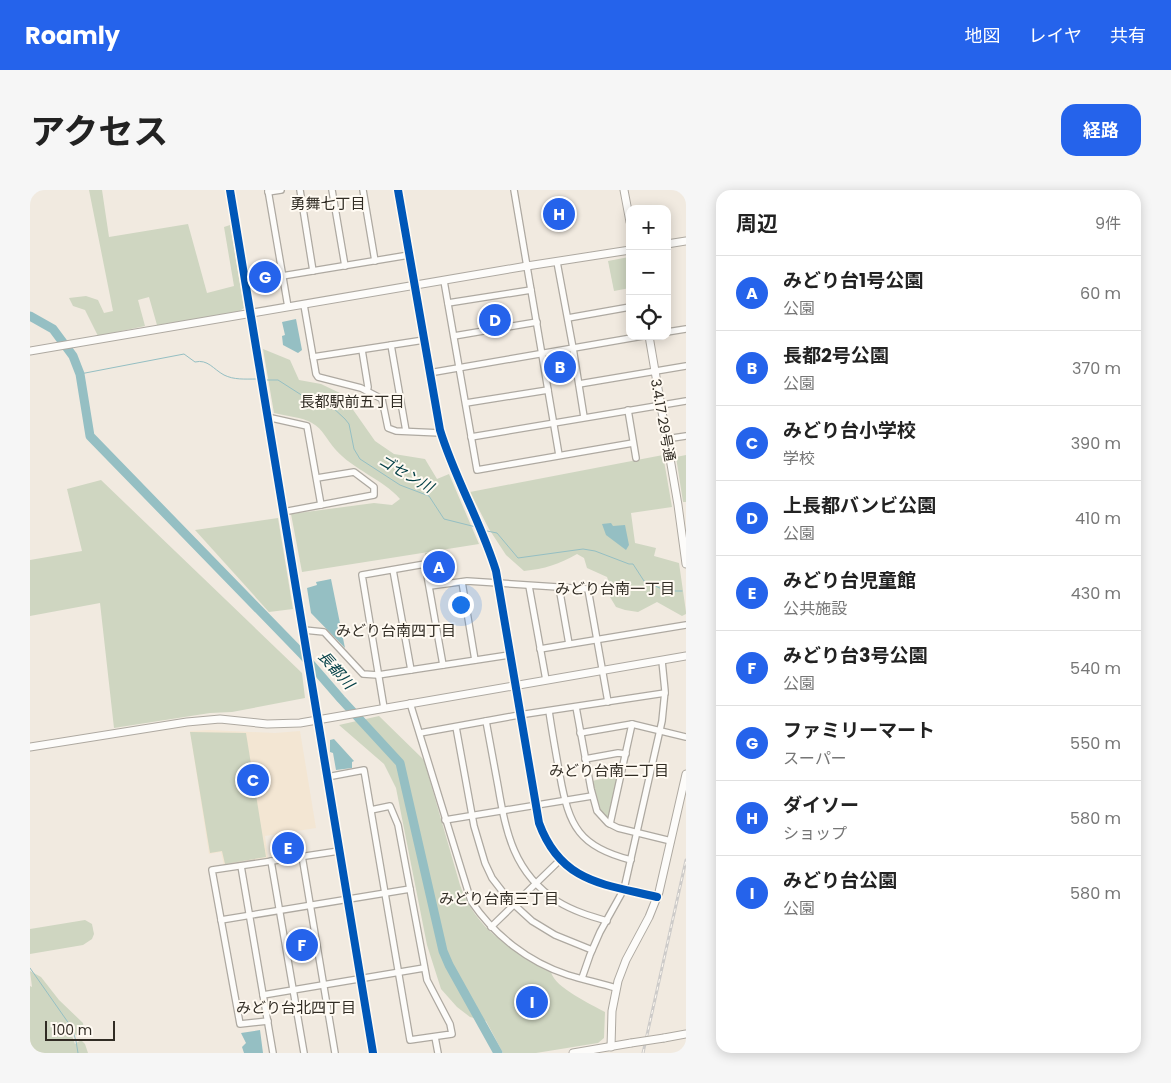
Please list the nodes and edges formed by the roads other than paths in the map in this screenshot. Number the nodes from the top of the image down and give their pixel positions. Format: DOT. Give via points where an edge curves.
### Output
graph roads {
  1 [pos="230,190"];
  2 [pos="282,190"];
  3 [pos="300,190"];
  4 [pos="332,190"];
  5 [pos="363,190"];
  6 [pos="398,190"];
  7 [pos="514,190"];
  8 [pos="624,190"];
  9 [pos="268,191"];
  10 [pos="627,205"];
  11 [pos="686,241"];
  12 [pos="671,243"];
  13 [pos="626,251"];
  14 [pos="409,255"];
  15 [pos="375,261"];
  16 [pos="557,262"];
  17 [pos="345,266"];
  18 [pos="527,266"];
  19 [pos="313,271"];
  20 [pos="282,276"];
  21 [pos="444,281"];
  22 [pos="415,286"];
  23 [pos="531,290"];
  24 [pos="448,303"];
  25 [pos="304,305"];
  26 [pos="288,307"];
  27 [pos="626,308"];
  28 [pos="251,314"];
  29 [pos="568,318"];
  30 [pos="537,322"];
  31 [pos="686,329"];
  32 [pos="671,331"];
  33 [pos="454,336"];
  34 [pos="626,339"];
  35 [pos="424,340"];
  36 [pos="650,340"];
  37 [pos="392,345"];
  38 [pos="573,348"];
  39 [pos="362,350"];
  40 [pos="30,351"];
  41 [pos="542,354"];
  42 [pos="313,357"];
  43 [pos="686,366"];
  44 [pos="459,368"];
  45 [pos="655,372"];
  46 [pos="429,373"];
  47 [pos="579,384"];
  48 [pos="548,390"];
  49 [pos="367,391"];
  50 [pos="686,401"];
  51 [pos="466,403"];
  52 [pos="661,405"];
  53 [pos="628,410"];
  54 [pos="268,417"];
  55 [pos="584,417"];
  56 [pos="554,422"];
  57 [pos="406,431"];
  58 [pos="440,433"];
  59 [pos="686,436"];
  60 [pos="471,437"];
  61 [pos="666,439"];
  62 [pos="633,443"];
  63 [pos="559,455"];
  64 [pos="636,458"];
  65 [pos="316,478"];
  66 [pos="321,504"];
  67 [pos="284,512"];
  68 [pos="683,515"];
  69 [pos="685,551"];
  70 [pos="686,564"];
  71 [pos="393,570"];
  72 [pos="462,582"];
  73 [pos="497,584"];
  74 [pos="430,586"];
  75 [pos="529,586"];
  76 [pos="559,587"];
  77 [pos="686,624"];
  78 [pos="304,630"];
  79 [pos="597,639"];
  80 [pos="569,644"];
  81 [pos="540,649"];
  82 [pos="509,655"];
  83 [pos="686,656"];
  84 [pos="475,660"];
  85 [pos="662,660"];
  86 [pos="443,665"];
  87 [pos="411,670"];
  88 [pos="603,671"];
  89 [pos="378,675"];
  90 [pos="546,680"];
  91 [pos="514,686"];
  92 [pos="665,693"];
  93 [pos="608,702"];
  94 [pos="410,704"];
  95 [pos="576,706"];
  96 [pos="384,708"];
  97 [pos="549,711"];
  98 [pos="519,715"];
  99 [pos="318,720"];
  100 [pos="486,721"];
  101 [pos="632,724"];
  102 [pos="456,727"];
  103 [pos="660,730"];
  104 [pos="420,733"];
  105 [pos="580,733"];
  106 [pos="686,737"];
  107 [pos="30,748"];
  108 [pos="626,754"];
  109 [pos="585,759"];
  110 [pos="686,774"];
  111 [pos="327,777"];
  112 [pos="592,796"];
  113 [pos="564,800"];
  114 [pos="534,804"];
  115 [pos="371,810"];
  116 [pos="502,810"];
  117 [pos="471,816"];
  118 [pos="445,820"];
  119 [pos="610,824"];
  120 [pos="637,833"];
  121 [pos="671,841"];
  122 [pos="339,851"];
  123 [pos="302,856"];
  124 [pos="560,860"];
  125 [pos="631,860"];
  126 [pos="271,862"];
  127 [pos="241,866"];
  128 [pos="536,883"];
  129 [pos="624,889"];
  130 [pos="410,890"];
  131 [pos="386,895"];
  132 [pos="657,897"];
  133 [pos="347,900"];
  134 [pos="513,905"];
  135 [pos="310,906"];
  136 [pos="281,911"];
  137 [pos="250,916"];
  138 [pos="221,920"];
  139 [pos="607,921"];
  140 [pos="491,927"];
  141 [pos="592,950"];
  142 [pos="424,968"];
  143 [pos="399,973"];
  144 [pos="360,978"];
  145 [pos="582,978"];
  146 [pos="324,985"];
  147 [pos="616,988"];
  148 [pos="294,990"];
  149 [pos="263,995"];
  150 [pos="268,1021"];
  151 [pos="686,1034"];
  152 [pos="436,1037"];
  153 [pos="611,1046"];
  154 [pos="273,1053"];
  155 [pos="304,1053"];
  156 [pos="335,1053"];
  157 [pos="373,1053"];
  158 [pos="438,1053"];
  159 [pos="573,1053"];
  1 -- 28 [label="street"];
  2 -- 9 [label="street"];
  3 -- 19 [label="street"];
  4 -- 17 [label="street"];
  5 -- 15 [label="street"];
  6 -- 14 [label="street"];
  7 -- 18 [label="street"];
  8 -- 10 [label="street"];
  9 -- 20 [label="street"];
  11 -- 12 [label="street"];
  13 -- 16 [label="street"];
  14 -- 15 [label="street"];
  14 -- 22 [label="street"];
  15 -- 17 [label="street"];
  16 -- 18 [label="street"];
  16 -- 29 [label="street"];
  17 -- 19 [label="street"];
  18 -- 21 [label="street"];
  18 -- 23 [label="street"];
  19 -- 20 [label="street"];
  20 -- 26 [label="street"];
  21 -- 22 [label="street"];
  21 -- 24 [label="street"];
  22 -- 25 [label="street"];
  22 -- 35 [label="street"];
  23 -- 24 [label="street"];
  23 -- 30 [label="street"];
  24 -- 33 [label="street"];
  25 -- 26 [label="street"];
  25 -- 42 [label="street"];
  26 -- 28 [label="street"];
  27 -- 29 [label="street"];
  28 -- 40 [label="street"];
  28 -- 54 [label="street"];
  29 -- 38 [label="street"];
  30 -- 33 [label="street"];
  30 -- 41 [label="street"];
  31 -- 32 [label="street"];
  33 -- 44 [label="street"];
  34 -- 38 [label="street"];
  35 -- 37 [label="street"];
  35 -- 46 [label="street"];
  36 -- 45 [label="street, 3.4.17 29号通"];
  37 -- 39 [label="street"];
  37 -- 57 [label="street"];
  38 -- 41 [label="street"];
  38 -- 47 [label="street"];
  39 -- 42 [label="street"];
  39 -- 49 [label="street"];
  41 -- 44 [label="street"];
  41 -- 48 [label="street"];
  42 -- 49 [label="street" via="320,379"];
  43 -- 45 [label="street"];
  44 -- 46 [label="street"];
  44 -- 51 [label="street"];
  45 -- 47 [label="street"];
  45 -- 52 [label="street, 3.4.17 29号通"];
  46 -- 58 [label="street"];
  47 -- 55 [label="street"];
  48 -- 51 [label="street"];
  48 -- 56 [label="street"];
  49 -- 57 [label="street" via="382,398 388,428"];
  50 -- 52 [label="street"];
  51 -- 60 [label="street"];
  52 -- 53 [label="street"];
  52 -- 61 [label="street, 3.4.17 29号通"];
  53 -- 55 [label="street"];
  53 -- 62 [label="street"];
  54 -- 65 [label="street" via="307,426"];
  54 -- 67 [label="street"];
  55 -- 56 [label="street"];
  56 -- 60 [label="street"];
  56 -- 63 [label="street"];
  57 -- 58 [label="street"];
  58 -- 73 [label="street" via="484,537 496,571"];
  59 -- 61 [label="street"];
  60 -- 63 [label="street" via="477,470"];
  61 -- 68 [label="street, 3.4.17 29号通"];
  62 -- 63 [label="street"];
  62 -- 64 [label="street"];
  65 -- 66 [label="street"];
  65 -- 66 [label="street" via="354,472 374,487 374,494"];
  66 -- 67 [label="street"];
  67 -- 78 [label="street"];
  68 -- 69 [label="street, 3.4.17 29号通"];
  69 -- 70 [label="street, 3.4.17 29号通"];
  71 -- 74 [label="street" via="425,564"];
  71 -- 87 [label="street"];
  71 -- 89 [label="street" via="362,575"];
  72 -- 73 [label="street"];
  72 -- 74 [label="street"];
  72 -- 84 [label="street"];
  73 -- 75 [label="street"];
  73 -- 82 [label="street"];
  74 -- 86 [label="street"];
  75 -- 76 [label="street"];
  75 -- 81 [label="street"];
  76 -- 79 [label="street" via="588,589"];
  76 -- 80 [label="street"];
  77 -- 79 [label="street"];
  78 -- 89 [label="street" via="324,632 363,674"];
  78 -- 99 [label="street"];
  79 -- 80 [label="street"];
  79 -- 88 [label="street"];
  80 -- 81 [label="street"];
  81 -- 90 [label="street"];
  82 -- 84 [label="street"];
  82 -- 91 [label="street"];
  83 -- 85 [label="street"];
  84 -- 86 [label="street"];
  85 -- 88 [label="street"];
  85 -- 92 [label="street"];
  86 -- 87 [label="street"];
  87 -- 89 [label="street"];
  88 -- 90 [label="street"];
  88 -- 93 [label="street"];
  89 -- 96 [label="street"];
  90 -- 91 [label="street"];
  91 -- 94 [label="street"];
  91 -- 98 [label="street"];
  92 -- 93 [label="street"];
  92 -- 103 [label="street"];
  93 -- 95 [label="street"];
  94 -- 96 [label="street"];
  94 -- 104 [label="street"];
  95 -- 97 [label="street"];
  95 -- 105 [label="street"];
  96 -- 99 [label="street"];
  97 -- 98 [label="street"];
  97 -- 113 [label="street"];
  98 -- 100 [label="street"];
  98 -- 114 [label="street"];
  99 -- 107 [label="street" via="267,724 220,719 187,722"];
  99 -- 111 [label="street"];
  100 -- 102 [label="street"];
  100 -- 116 [label="street"];
  101 -- 103 [label="street"];
  101 -- 105 [label="street"];
  101 -- 108 [label="street"];
  102 -- 104 [label="street"];
  102 -- 117 [label="street"];
  103 -- 106 [label="street"];
  103 -- 120 [label="street"];
  104 -- 118 [label="street"];
  105 -- 109 [label="street"];
  108 -- 109 [label="street"];
  108 -- 119 [label="street"];
  109 -- 112 [label="street"];
  110 -- 121 [label="street"];
  111 -- 115 [label="street" via="364,770"];
  111 -- 122 [label="street"];
  112 -- 113 [label="street"];
  112 -- 119 [label="street" via="597,811"];
  113 -- 114 [label="street"];
  113 -- 125 [label="street" via="569,816 587,840 606,853"];
  114 -- 116 [label="street"];
  114 -- 124 [label="street" via="544,837"];
  115 -- 130 [label="street" via="390,806 398,825"];
  115 -- 131 [label="street"];
  116 -- 117 [label="street"];
  116 -- 128 [label="street" via="514,852"];
  117 -- 118 [label="street"];
  117 -- 134 [label="street" via="487,869"];
  118 -- 140 [label="street" via="471,901"];
  119 -- 120 [label="street"];
  120 -- 121 [label="street"];
  120 -- 125 [label="street"];
  121 -- 132 [label="street"];
  122 -- 123 [label="street"];
  122 -- 133 [label="street"];
  123 -- 126 [label="street"];
  123 -- 135 [label="street"];
  124 -- 128 [label="street"];
  124 -- 129 [label="street" via="587,879"];
  125 -- 129 [label="street"];
  126 -- 127 [label="street"];
  126 -- 136 [label="street"];
  127 -- 137 [label="street"];
  127 -- 138 [label="street" via="212,870"];
  128 -- 134 [label="street"];
  128 -- 139 [label="street" via="569,907"];
  129 -- 132 [label="street"];
  129 -- 139 [label="street"];
  130 -- 131 [label="street"];
  130 -- 142 [label="street"];
  131 -- 133 [label="street"];
  131 -- 143 [label="street"];
  132 -- 147 [label="street"];
  133 -- 135 [label="street"];
  133 -- 144 [label="street"];
  134 -- 140 [label="street"];
  134 -- 141 [label="street" via="550,933"];
  135 -- 136 [label="street"];
  135 -- 146 [label="street"];
  136 -- 137 [label="street"];
  136 -- 148 [label="street"];
  137 -- 138 [label="street"];
  137 -- 149 [label="street"];
  138 -- 150 [label="street" via="240,1024"];
  139 -- 141 [label="street"];
  140 -- 145 [label="street" via="531,958 554,970"];
  141 -- 145 [label="street"];
  142 -- 143 [label="street"];
  142 -- 152 [label="street" via="452,1034"];
  143 -- 144 [label="street"];
  143 -- 152 [label="street" via="410,1040"];
  144 -- 146 [label="street"];
  144 -- 157 [label="street"];
  145 -- 147 [label="street"];
  146 -- 148 [label="street"];
  146 -- 156 [label="street"];
  147 -- 153 [label="street"];
  148 -- 149 [label="street"];
  148 -- 155 [label="street"];
  149 -- 150 [label="street"];
  150 -- 154 [label="street"];
  151 -- 153 [label="street, bridge"];
  152 -- 158 [label="street"];
  153 -- 159 [label="street"];
}
